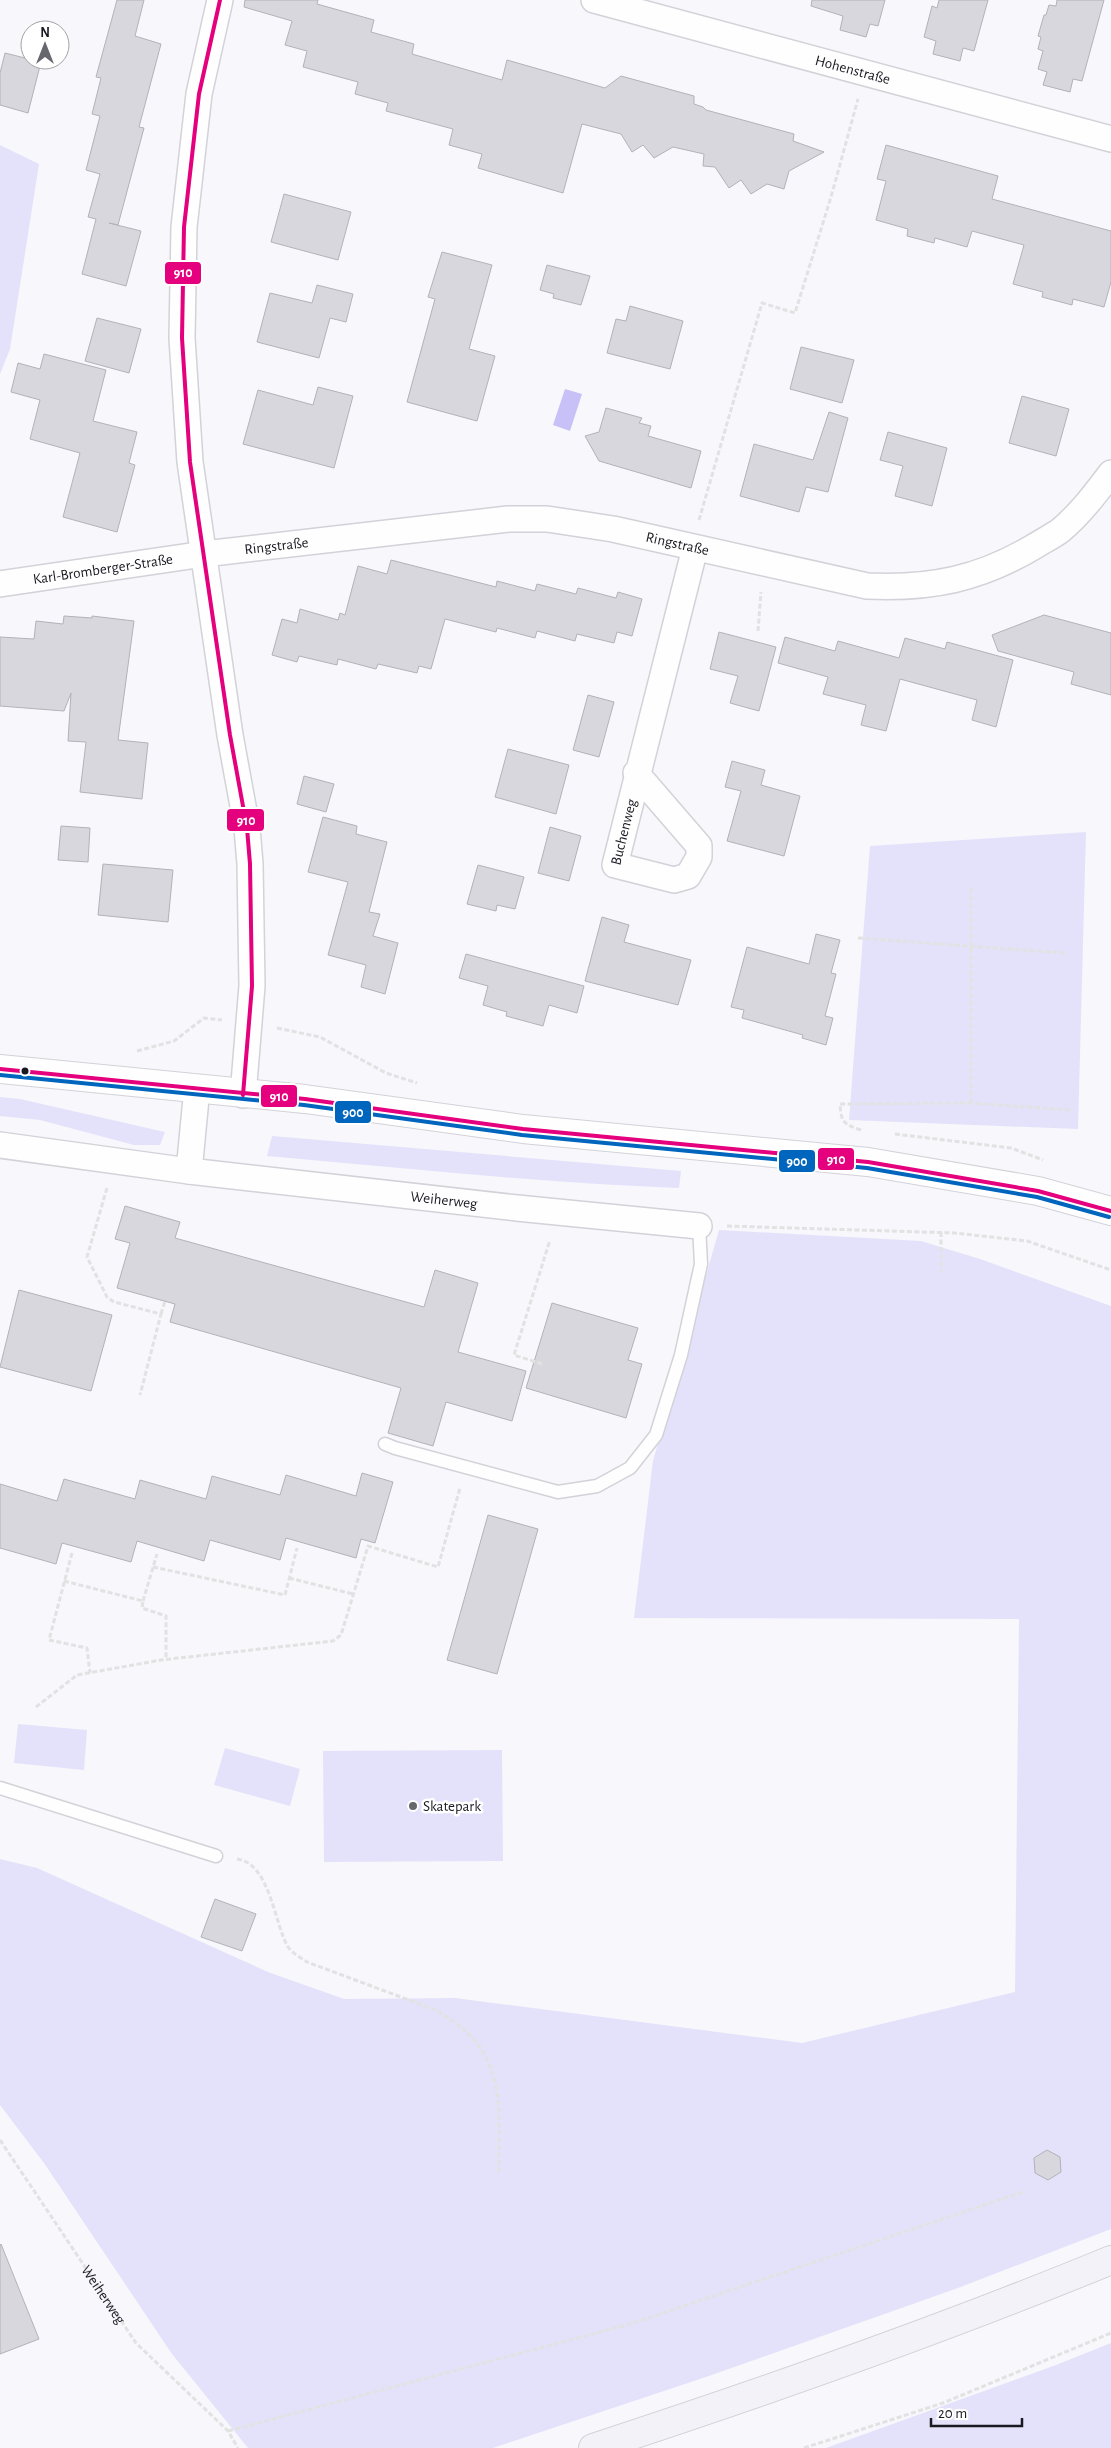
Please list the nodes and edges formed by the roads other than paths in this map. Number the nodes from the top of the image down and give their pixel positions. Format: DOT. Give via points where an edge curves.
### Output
graph roads {
  1 [pos="220,0"];
  2 [pos="594,0"];
  3 [pos="1111,139"];
  4 [pos="1111,473"];
  5 [pos="695,548"];
  6 [pos="204,554"];
  7 [pos="0,584"];
  8 [pos="636,773"];
  9 [pos="0,1070"];
  10 [pos="197,1088"];
  11 [pos="243,1095"];
  12 [pos="0,1145"];
  13 [pos="189,1171"];
  14 [pos="1111,1211"];
  15 [pos="699,1226"];
  16 [pos="385,1444"];
  17 [pos="0,1788"];
  18 [pos="216,1856"];
  19 [pos="1111,2260"];
  20 [pos="593,2448"];
  1 -- 6 [label="street" via="199,94 184,227 182,338 190,462"];
  2 -- 3 [label="street, Hohenstraße"];
  4 -- 5 [label="street, Ringstraße" via="1092,498 1060,530 985,572 945,582 897,587 867,586"];
  5 -- 6 [label="street, Ringstraße" via="613,529 547,519 508,519"];
  5 -- 8 [label="street"];
  6 -- 7 [label="street, Karl-Bromberger-Straße"];
  6 -- 11 [label="street" via="248,837 252,986"];
  9 -- 10 [label="main road"];
  10 -- 11 [label="main road"];
  10 -- 13 [label="street"];
  11 -- 14 [label="main road" via="305,1100 523,1129 868,1162 1038,1191"];
  12 -- 13 [label="street, Weiherweg"];
  13 -- 15 [label="street, Weiherweg"];
  15 -- 16 [label="lane" via="701,1264 681,1355 656,1436 630,1468 597,1486 558,1492"];
  17 -- 18 [label="lane"];
  19 -- 20 [label="highway" via="895,2343"];
}
